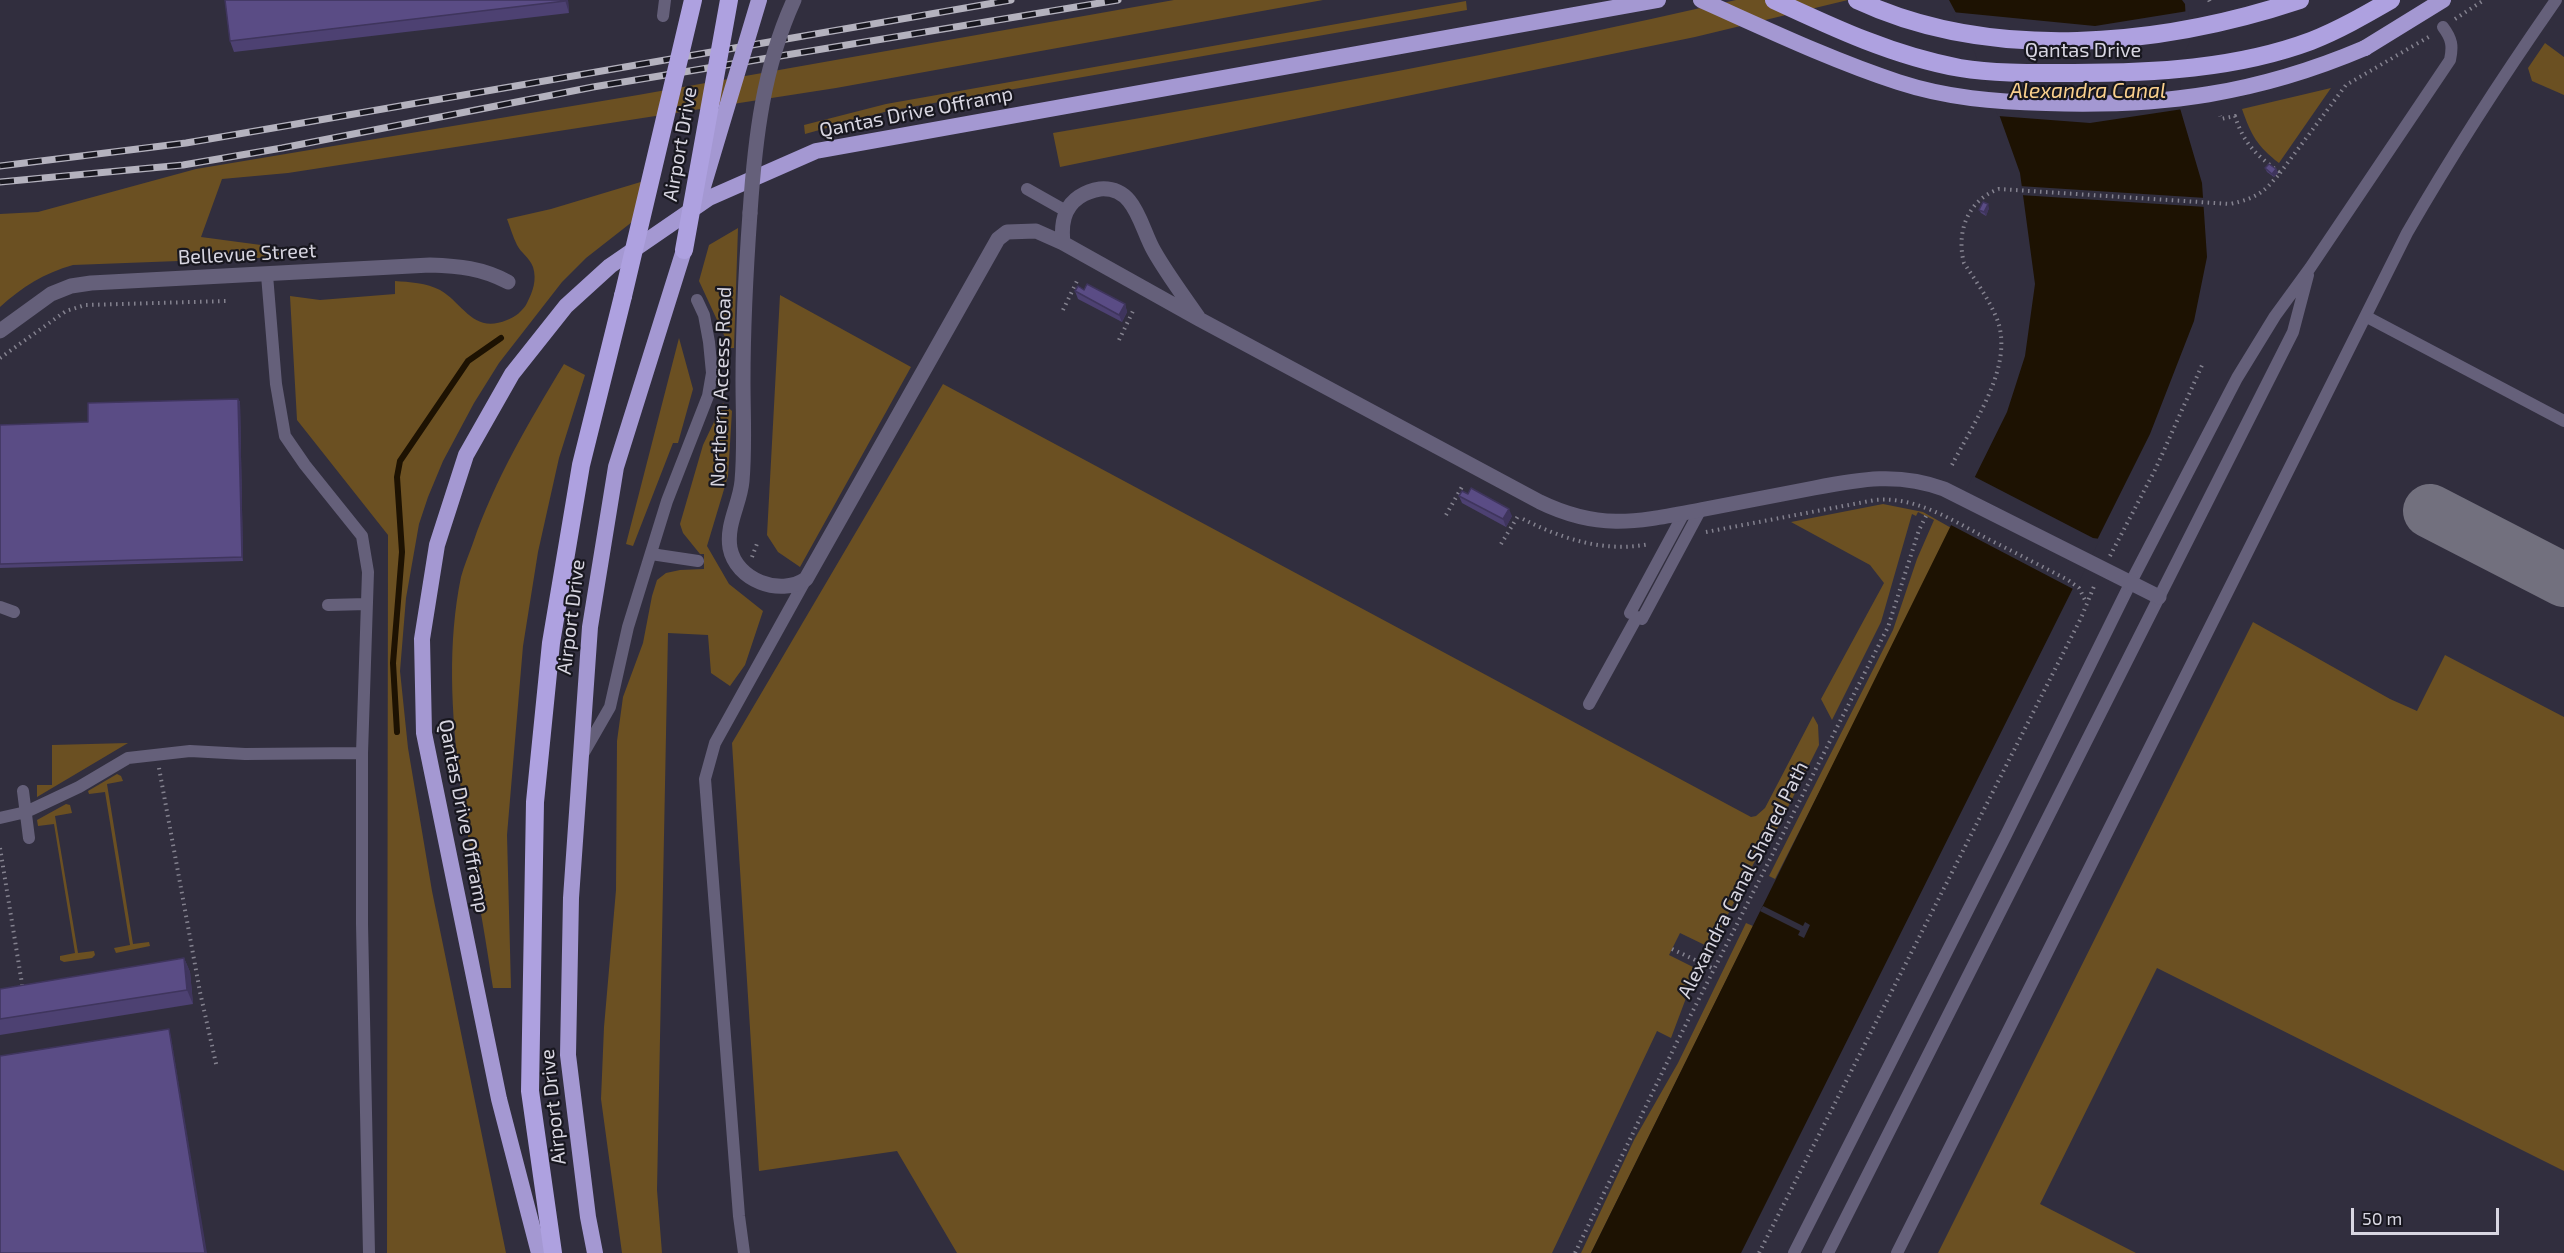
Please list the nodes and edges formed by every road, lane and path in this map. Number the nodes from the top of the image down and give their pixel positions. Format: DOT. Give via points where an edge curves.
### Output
graph roads {
  1 [pos="665,0"];
  2 [pos="693,0"];
  3 [pos="729,0"];
  4 [pos="759,0"];
  5 [pos="794,0"];
  6 [pos="1658,0"];
  7 [pos="1701,0"];
  8 [pos="1773,0"];
  9 [pos="1857,0"];
  10 [pos="2300,0"];
  11 [pos="2391,0"];
  12 [pos="2443,0"];
  13 [pos="2484,0"];
  14 [pos="2556,0"];
  15 [pos="663,16"];
  16 [pos="2444,27"];
  17 [pos="2220,116"];
  18 [pos="2280,173"];
  19 [pos="1027,189"];
  20 [pos="1066,211"];
  21 [pos="1063,243"];
  22 [pos="684,250"];
  23 [pos="2310,268"];
  24 [pos="267,275"];
  25 [pos="1078,279"];
  26 [pos="508,282"];
  27 [pos="697,300"];
  28 [pos="228,301"];
  29 [pos="1063,309"];
  30 [pos="1134,309"];
  31 [pos="2367,317"];
  32 [pos="1199,320"];
  33 [pos="0,331"];
  34 [pos="1119,340"];
  35 [pos="0,358"];
  36 [pos="2203,363"];
  37 [pos="2564,421"];
  38 [pos="1952,465"];
  39 [pos="1463,485"];
  40 [pos="1701,509"];
  41 [pos="1684,513"];
  42 [pos="1446,515"];
  43 [pos="1518,516"];
  44 [pos="1926,516"];
  45 [pos="1524,519"];
  46 [pos="1705,532"];
  47 [pos="2118,540"];
  48 [pos="1652,543"];
  49 [pos="1501,544"];
  50 [pos="651,554"];
  51 [pos="698,561"];
  52 [pos="806,579"];
  53 [pos="2131,582"];
  54 [pos="2089,596"];
  55 [pos="2159,597"];
  56 [pos="2086,603"];
  57 [pos="367,604"];
  58 [pos="328,605"];
  59 [pos="0,607"];
  60 [pos="14,612"];
  61 [pos="1636,616"];
  62 [pos="1589,704"];
  63 [pos="362,753"];
  64 [pos="580,760"];
  65 [pos="158,764"];
  66 [pos="22,791"];
  67 [pos="26,812"];
  68 [pos="0,818"];
  69 [pos="29,838"];
  70 [pos="0,848"];
  71 [pos="1672,949"];
  72 [pos="1714,969"];
  73 [pos="200,992"];
  74 [pos="189,994"];
  75 [pos="24,1000"];
  76 [pos="217,1068"];
  77 [pos="369,1253"];
  78 [pos="539,1253"];
  79 [pos="553,1253"];
  80 [pos="595,1253"];
  81 [pos="744,1253"];
  82 [pos="1575,1253"];
  83 [pos="1759,1253"];
  84 [pos="1794,1253"];
  85 [pos="1828,1253"];
  86 [pos="1897,1253"];
  1 -- 15 [label="lane"];
  2 -- 79 [label="highway, Airport Drive, bridge" via="579,476 551,643 535,802 530,1091"];
  3 -- 22 [label="highway, Airport Drive, bridge"];
  4 -- 22 [label="highway, bridge"];
  5 -- 52 [label="street, Northern Access Road, bridge" via="775,49 755,142 744,296 742,482 731,524 730,550 746,575 761,582 787,587"];
  6 -- 78 [label="highway, Qantas Drive Offramp" via="816,151 710,198 610,266 566,306 512,374 466,455 437,545 422,639 424,733 499,1099"];
  7 -- 12 [label="highway, bridge" via="1812,50 1899,83 1986,102 2100,105 2208,96 2263,85 2365,48"];
  8 -- 11 [label="highway, Qantas Drive, bridge" via="1858,39 1961,68 2144,73 2231,62 2309,41"];
  9 -- 10 [label="highway, Qantas Drive, bridge" via="1920,24 2029,40 2115,39 2199,28"];
  13 -- 16 [label="path"];
  14 -- 31 [label="lane" via="2443,170 2407,233"];
  16 -- 18 [label="path" via="2346,85"];
  16 -- 23 [label="lane" via="2453,48 2450,60"];
  17 -- 18 [label="path" via="2235,116 2254,153"];
  18 -- 38 [label="path" via="2261,194 2230,204 1999,189 1985,196 1964,222 1959,243 1964,263 1996,316 2002,335 2001,360 1995,380"];
  19 -- 20 [label="lane"];
  20 -- 21 [label="street" via="1061,230"];
  20 -- 32 [label="street" via="1078,197 1095,190 1113,190 1123,195 1136,209 1156,255"];
  21 -- 32 [label="street"];
  21 -- 52 [label="street" via="1036,231 1006,232 998,240"];
  22 -- 64 [label="highway, Airport Drive" via="616,467 590,627"];
  23 -- 53 [label="lane" via="2237,378"];
  23 -- 55 [label="lane" via="2293,332"];
  24 -- 26 [label="street, Bellevue Street" via="430,265 469,267 491,272"];
  24 -- 33 [label="street, Bellevue Street" via="71,286 51,294"];
  24 -- 57 [label="lane" via="276,384 285,436 362,536 368,572"];
  25 -- 29 [label="path"];
  27 -- 50 [label="lane" via="709,342 712,373 708,396"];
  28 -- 35 [label="path" via="85,305 66,310"];
  30 -- 34 [label="path"];
  31 -- 37 [label="lane"];
  31 -- 86 [label="lane"];
  32 -- 41 [label="street" via="1555,509 1579,517 1620,522"];
  36 -- 47 [label="path" via="2176,427"];
  39 -- 42 [label="path"];
  40 -- 41 [label="street"];
  40 -- 53 [label="street" via="1877,477 1917,480 1957,495"];
  40 -- 61 [label="lane"];
  41 -- 61 [label="lane"];
  43 -- 49 [label="path"];
  44 -- 72 [label="path, Alexandra Canal Shared Path" via="1888,627"];
  45 -- 48 [label="path" via="1546,531 1596,545 1620,548"];
  46 -- 56 [label="path" via="1885,499 1921,506 2068,580 2079,588"];
  50 -- 51 [label="lane"];
  50 -- 64 [label="lane" via="628,627 610,707"];
  52 -- 81 [label="lane" via="715,743 705,779"];
  53 -- 55 [label="street"];
  53 -- 84 [label="lane"];
  54 -- 56 [label="path"];
  55 -- 85 [label="lane"];
  56 -- 83 [label="path"];
  57 -- 58 [label="lane"];
  57 -- 63 [label="lane"];
  59 -- 60 [label="lane"];
  61 -- 62 [label="lane"];
  63 -- 67 [label="lane" via="190,752 128,758"];
  63 -- 77 [label="lane"];
  64 -- 80 [label="highway, Airport Drive" via="571,898 568,1055"];
  65 -- 73 [label="path"];
  66 -- 67 [label="lane"];
  67 -- 68 [label="lane"];
  67 -- 69 [label="lane"];
  70 -- 75 [label="path"];
  71 -- 72 [label="path"];
  72 -- 82 [label="path, Alexandra Canal Shared Path"];
  73 -- 74 [label="path"];
  73 -- 76 [label="path"];
}
